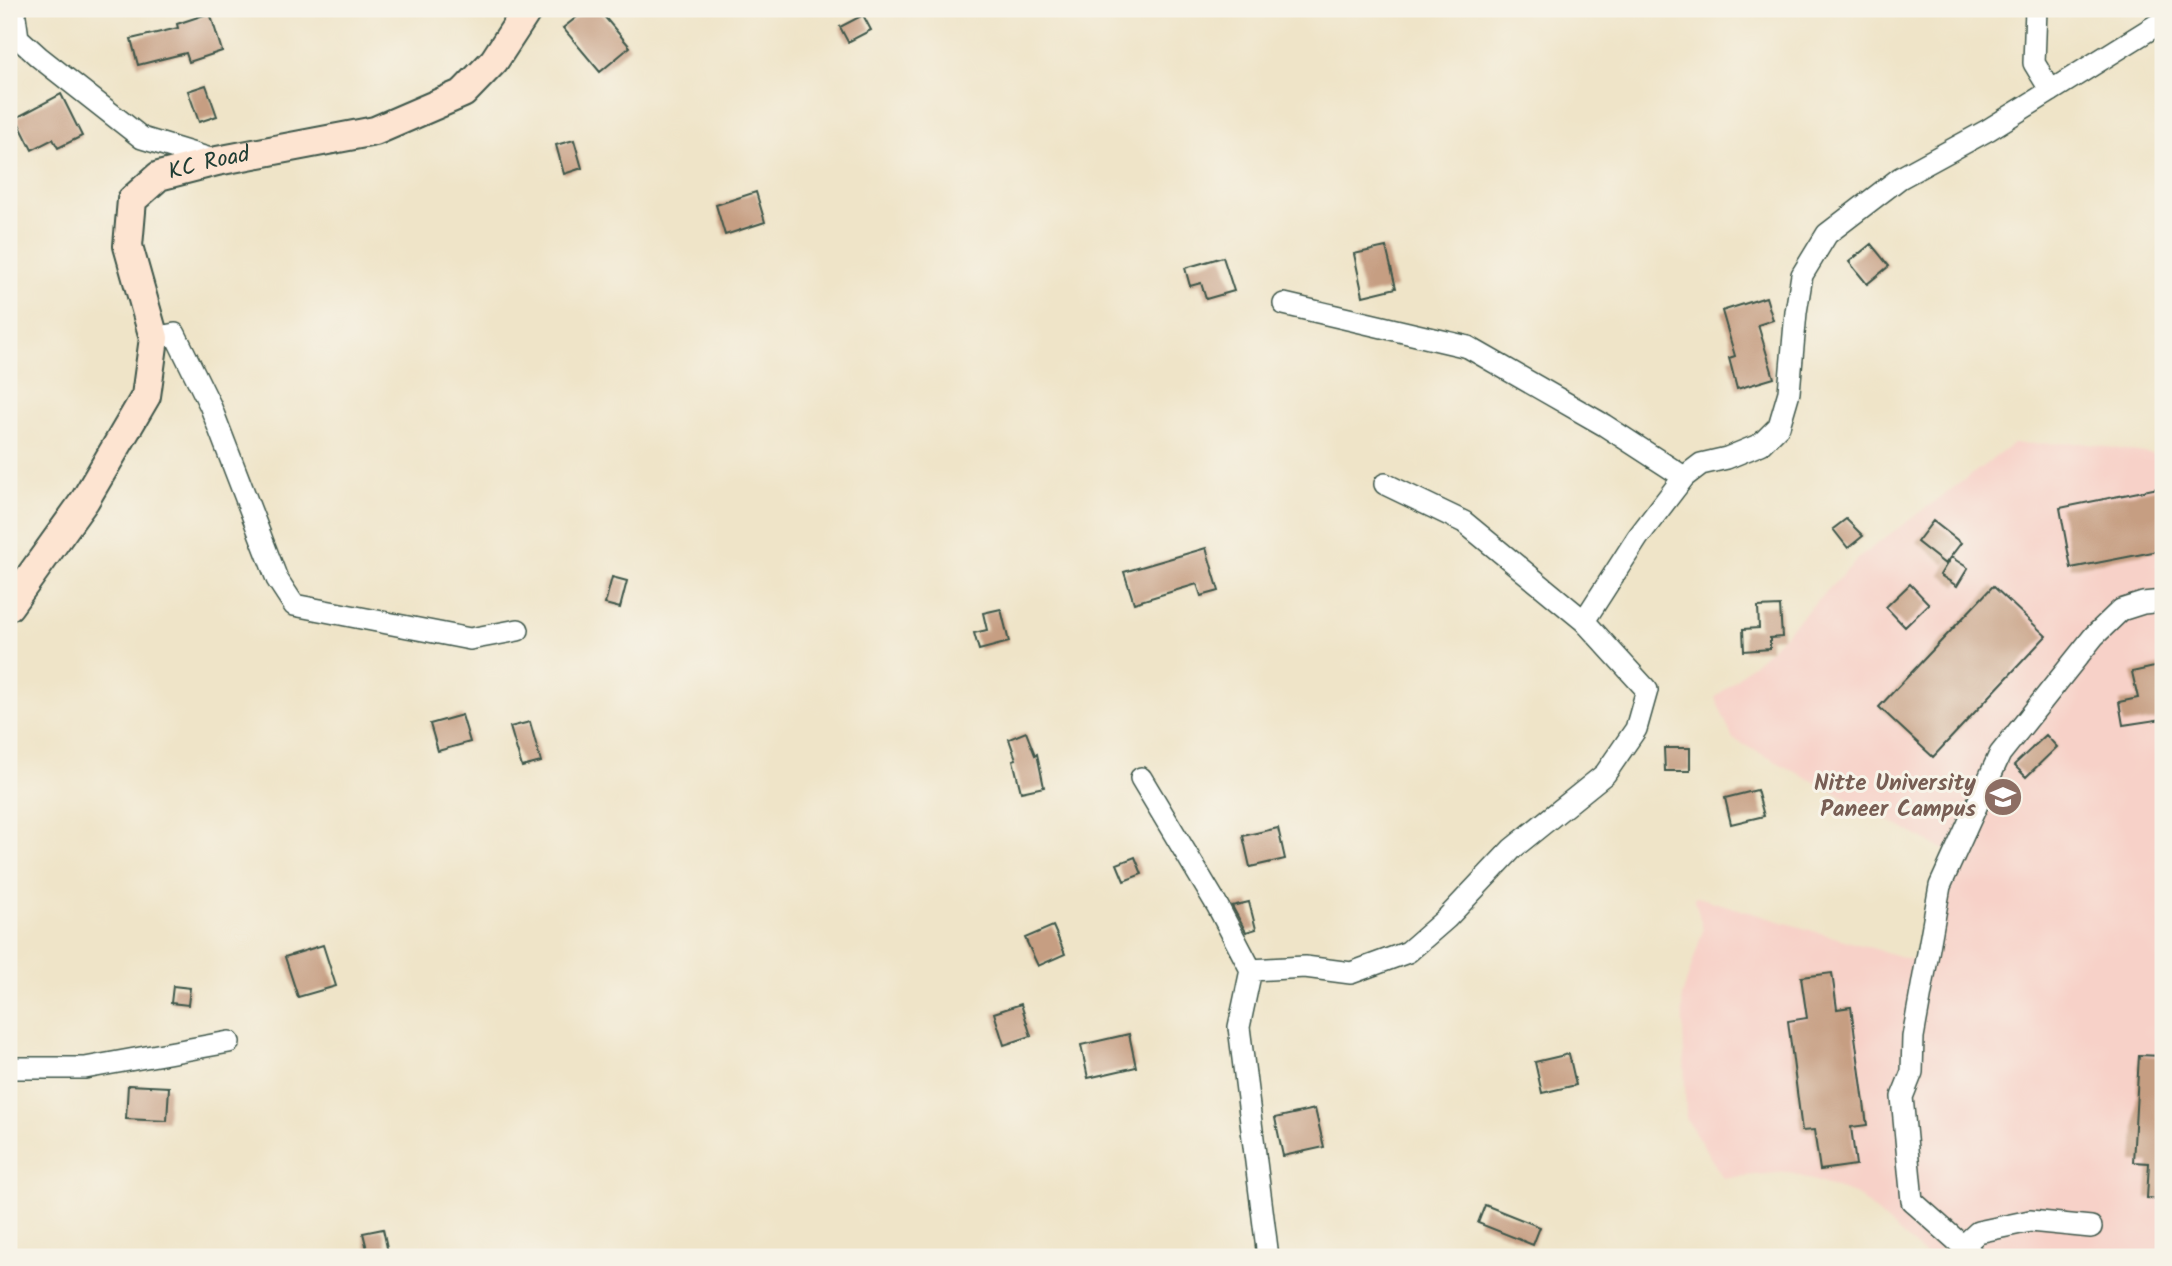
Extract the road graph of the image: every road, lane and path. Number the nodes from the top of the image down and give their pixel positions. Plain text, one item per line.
1 (14, 9) edge
2 (528, 9) edge
3 (2036, 9) edge
4 (2163, 21) edge
5 (2051, 91) junction
6 (217, 161) junction
7 (1284, 304) dead end
8 (153, 338) junction
9 (1684, 477) junction
10 (1385, 484) dead end
11 (2163, 601) edge
12 (9, 606) edge
13 (1584, 621) junction
14 (518, 630) dead end
15 (1141, 778) dead end
16 (1251, 970) junction
17 (229, 1042) dead end
18 (9, 1068) edge
19 (2091, 1227) dead end
20 (1969, 1252) edge
21 (1268, 1257) edge

1 - 6 street
2 - 6 main road, KC Road
3 - 5 street
4 - 5 street
5 - 9 street
6 - 8 main road, KC Road
7 - 9 street
8 - 12 main road, KC Road
8 - 14 street
9 - 13 street
10 - 13 street
11 - 20 street
13 - 16 street
15 - 16 street
16 - 21 street
17 - 18 street
19 - 20 street

